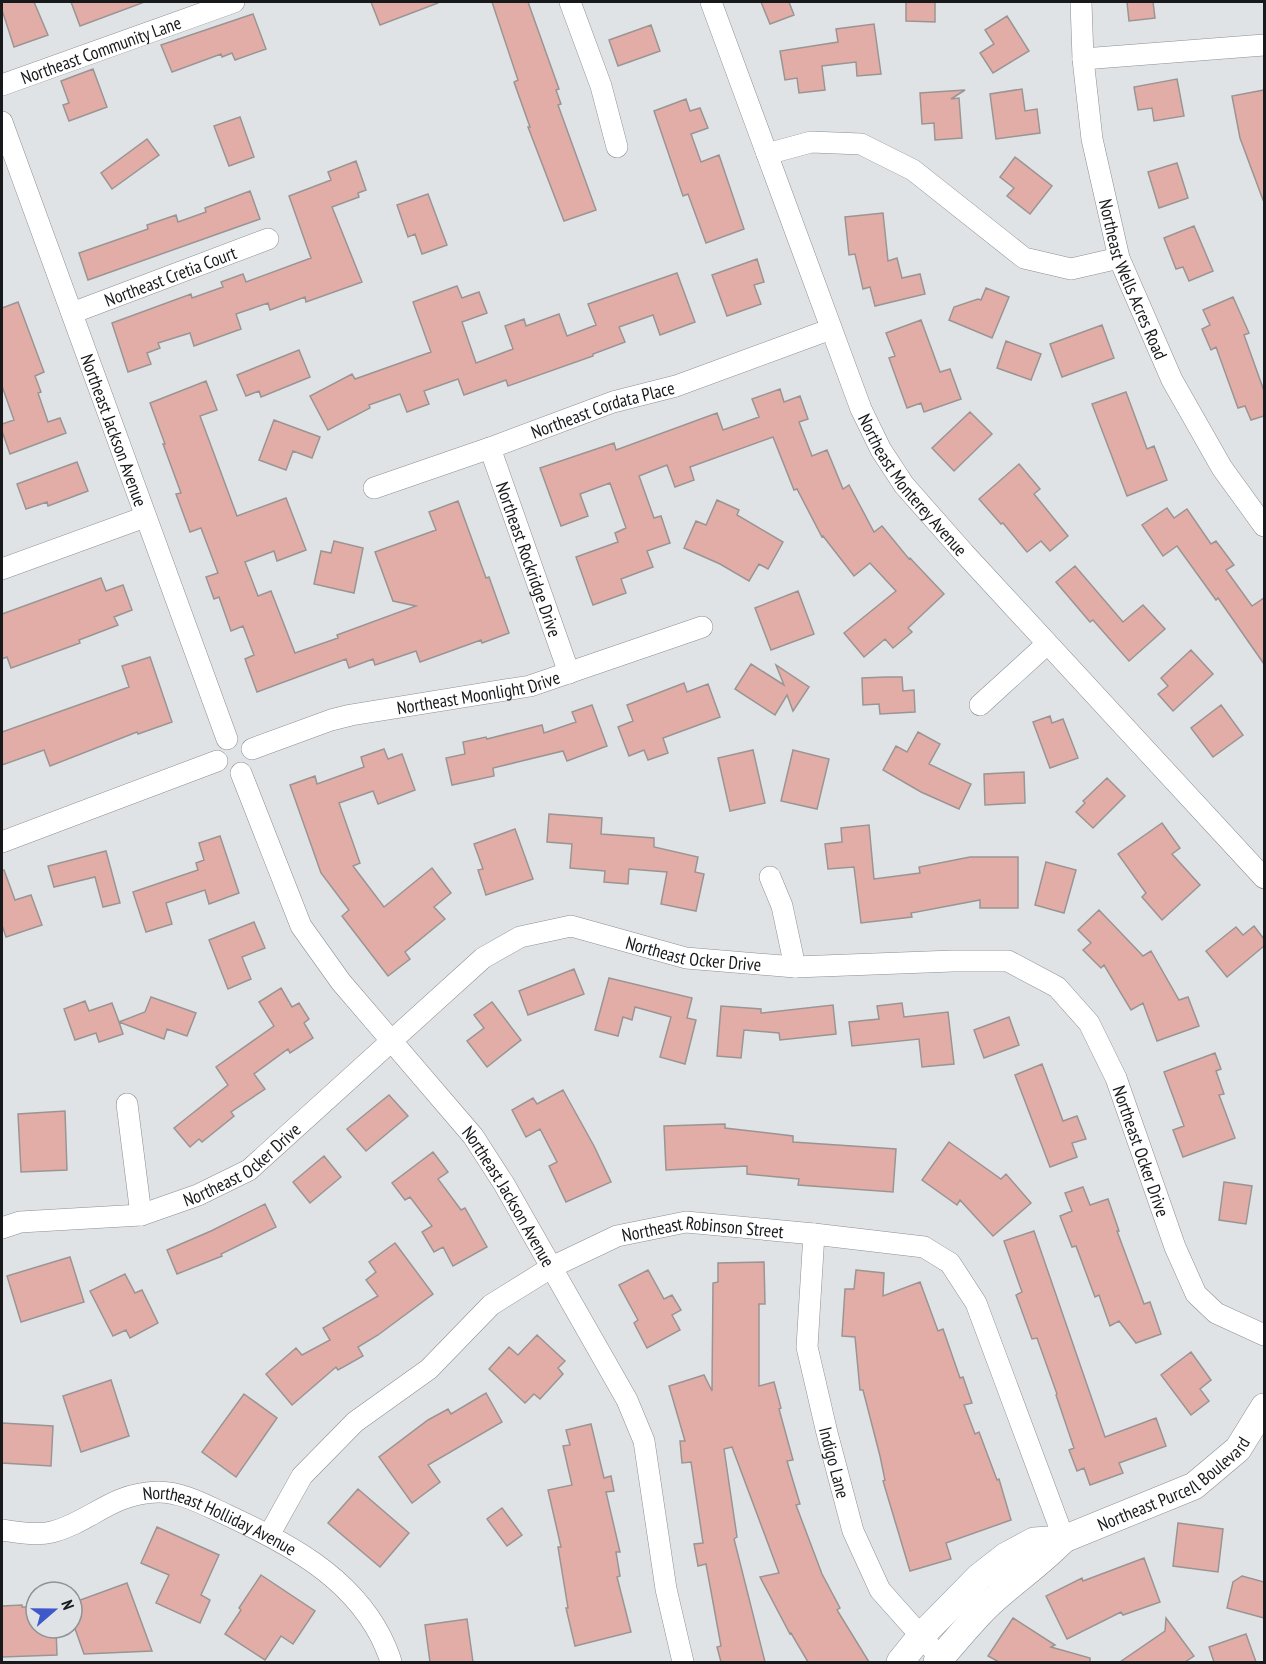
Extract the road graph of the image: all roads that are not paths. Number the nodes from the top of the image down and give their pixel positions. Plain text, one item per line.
1 (234, 2) edge
2 (570, 2) edge
3 (711, 2) edge
4 (1081, 2) edge
5 (1264, 45) edge
6 (1083, 59) junction
7 (2, 85) edge
8 (2, 123) edge
9 (617, 147) dead end
10 (767, 154) junction
11 (268, 239) dead end
12 (1119, 258) junction
13 (72, 313) junction
14 (831, 329) junction
15 (490, 448) junction
16 (374, 488) dead end
17 (145, 517) junction
18 (1264, 526) edge
19 (2, 569) edge
20 (702, 627) dead end
21 (1047, 644) junction
22 (569, 673) junction
23 (980, 705) dead end
24 (227, 738) junction
25 (252, 749) junction
26 (217, 761) junction
27 (241, 773) junction
28 (2, 842) edge
29 (770, 877) dead end
30 (1264, 878) edge
31 (795, 967) junction
32 (393, 1040) junction
33 (127, 1104) dead end
34 (141, 1215) junction
35 (2, 1228) edge
36 (814, 1234) junction
37 (552, 1267) junction
38 (1264, 1335) edge
39 (1264, 1407) edge
40 (2, 1530) edge
41 (269, 1535) junction
42 (1064, 1539) junction
43 (921, 1636) junction
44 (940, 1661) edge
45 (392, 1662) edge
46 (683, 1662) edge
47 (900, 1662) edge

1 - 7 street, Northeast Community Lane
2 - 9 street
3 - 10 street, Northeast Monterey Avenue
4 - 6 street, Northeast Wells Acres Road
5 - 6 street
6 - 12 street, Northeast Wells Acres Road
8 - 13 street, Northeast Jackson Avenue
10 - 12 street
10 - 14 street, Northeast Monterey Avenue
11 - 13 street, Northeast Cretia Court
12 - 18 street, Northeast Wells Acres Road
13 - 17 street, Northeast Jackson Avenue
14 - 15 street, Northeast Cordata Place
14 - 21 street, Northeast Monterey Avenue
15 - 16 street, Northeast Cordata Place
15 - 22 street, Northeast Rockridge Drive
17 - 19 street
17 - 24 street, Northeast Jackson Avenue
20 - 22 street, Northeast Moonlight Drive
21 - 23 street
21 - 30 street, Northeast Monterey Avenue
22 - 25 street, Northeast Moonlight Drive
24 - 25 street
24 - 26 street
25 - 27 street
26 - 27 street
26 - 28 street
27 - 32 street, Northeast Jackson Avenue
29 - 31 street
31 - 32 street, Northeast Ocker Drive
31 - 38 street, Northeast Ocker Drive
32 - 34 street, Northeast Ocker Drive
32 - 37 street, Northeast Jackson Avenue
33 - 34 street
34 - 35 street, Northeast Ocker Drive
36 - 37 street, Northeast Robinson Street
36 - 42 street, Northeast Robinson Street
36 - 43 street, Indigo Lane
37 - 41 street, Northeast Robinson Street
37 - 46 street, Northeast Jackson Avenue
39 - 42 street, Northeast Purcell Boulevard
40 - 41 street, Northeast Holliday Avenue
41 - 45 street, Northeast Holliday Avenue
42 - 43 street, Northeast Purcell Boulevard
42 - 44 street, Northeast Purcell Boulevard
43 - 44 street, Indigo Lane
43 - 47 street, Northeast Purcell Boulevard

